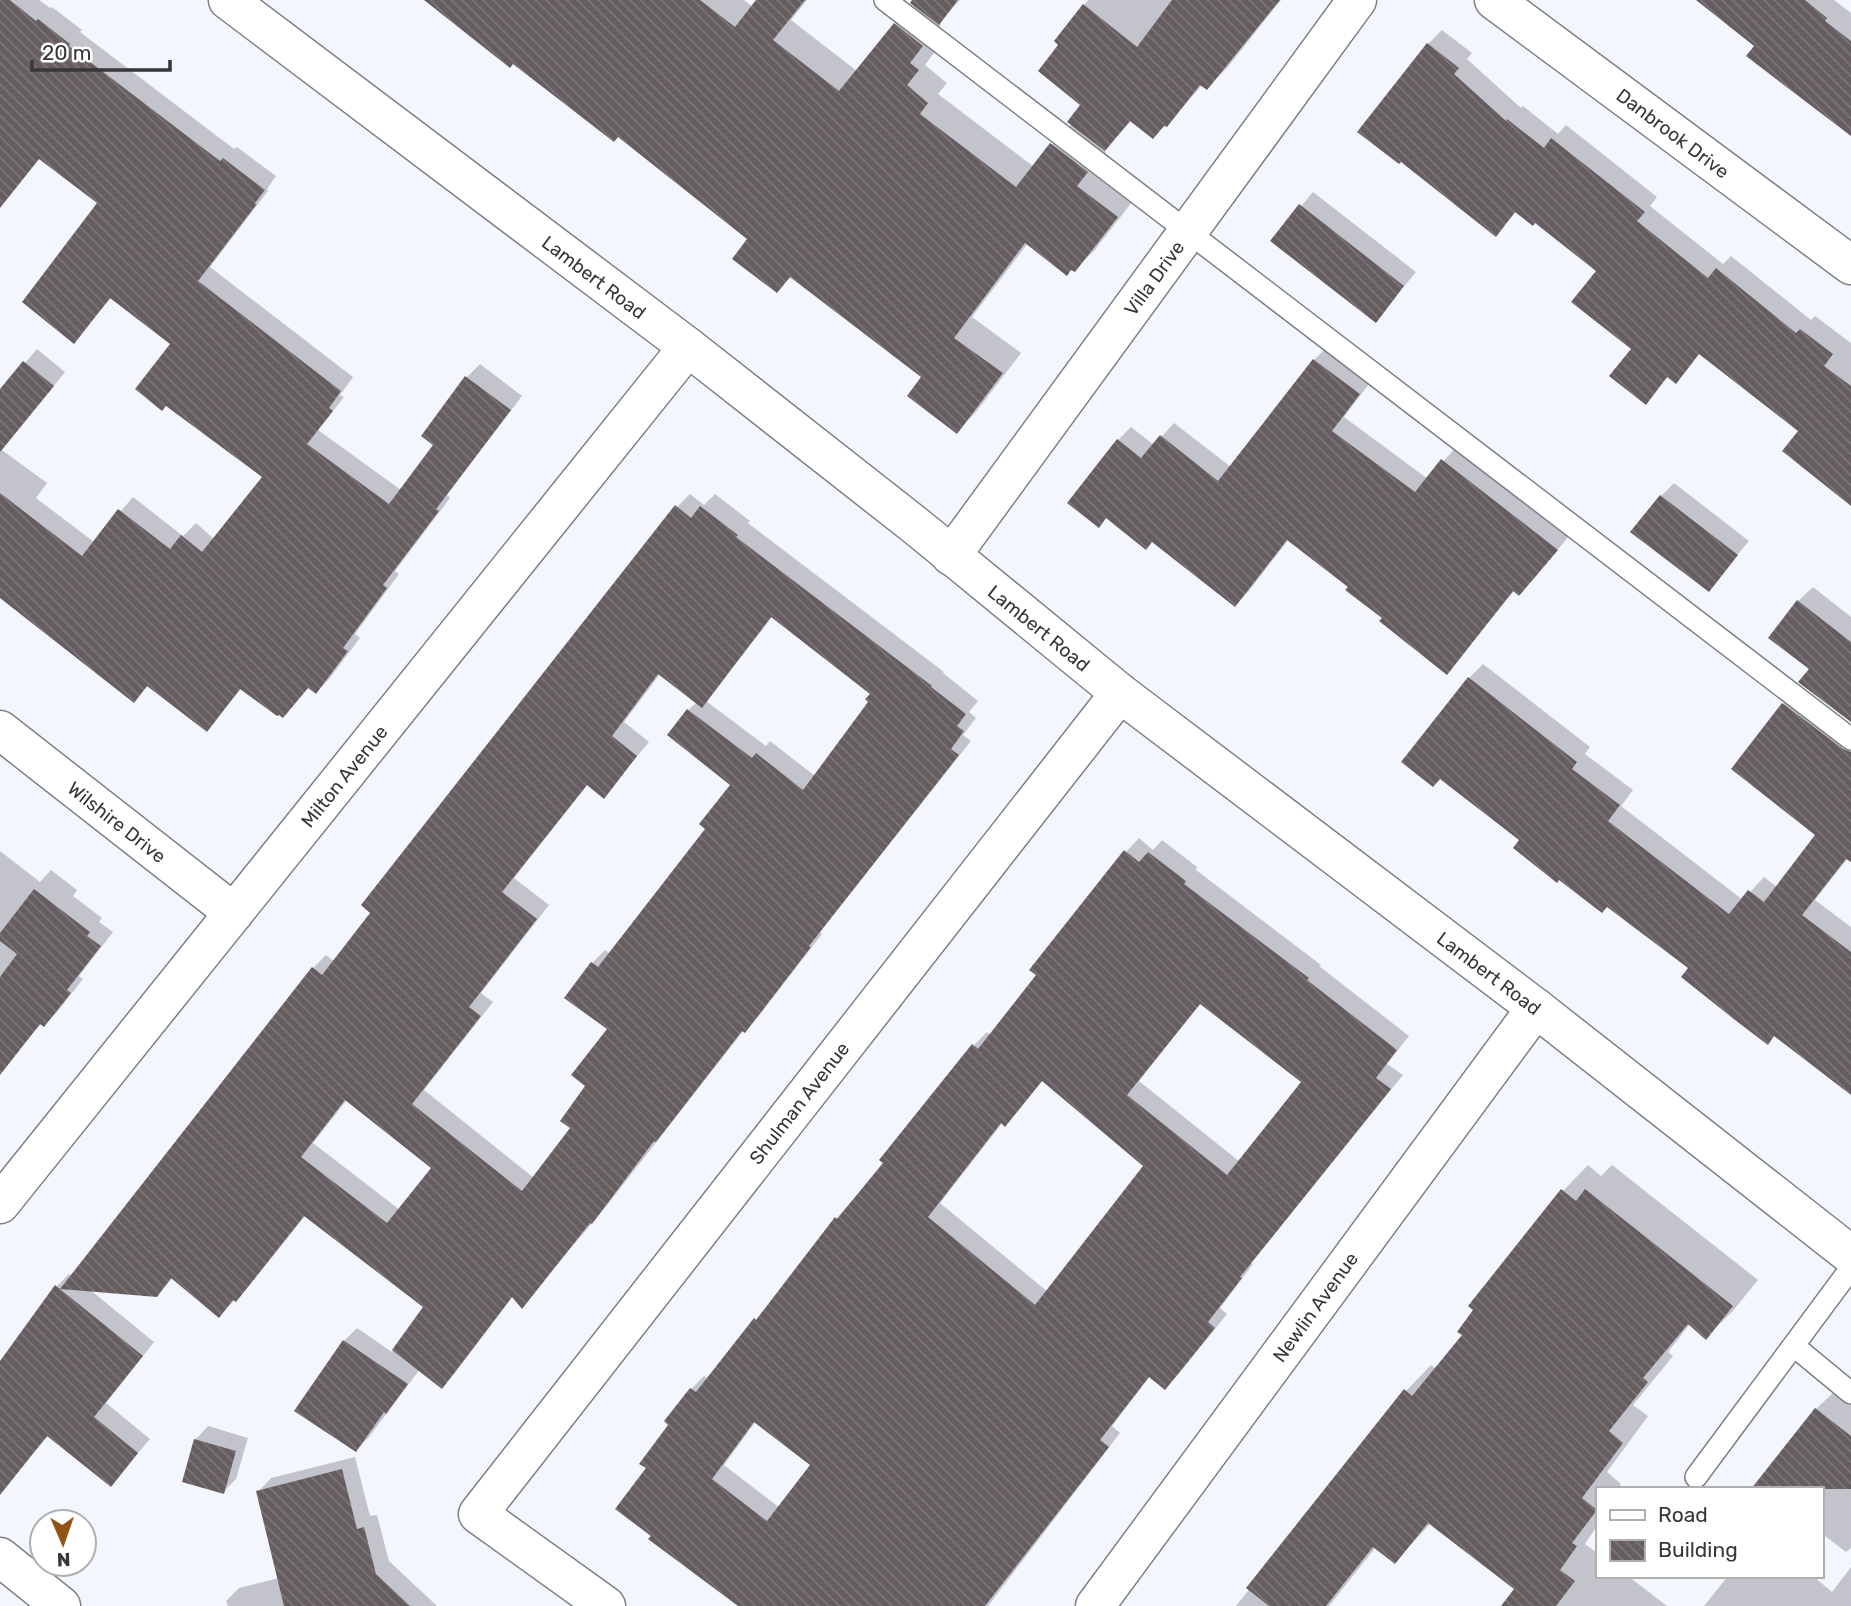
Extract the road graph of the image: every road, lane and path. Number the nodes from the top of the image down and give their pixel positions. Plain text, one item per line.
1 (228, 0) edge
2 (885, 0) edge
3 (1357, 0) edge
4 (1494, 0) edge
5 (1188, 231) junction
6 (1851, 265) edge
7 (688, 347) junction
8 (951, 556) junction
9 (1120, 693) junction
10 (0, 730) edge
11 (1851, 739) edge
12 (233, 913) junction
13 (1536, 1008) junction
14 (0, 1204) edge
15 (1851, 1255) edge
16 (1851, 1268) edge
17 (1794, 1346) junction
18 (1851, 1393) edge
19 (1696, 1477) dead end
20 (0, 1557) edge
21 (61, 1606) edge
22 (606, 1606) edge
23 (1095, 1606) edge

1 - 7 street, Lambert Road
2 - 5 lane
3 - 5 street, Villa Drive
4 - 6 street, Danbrook Drive
5 - 8 street, Villa Drive
5 - 11 lane
7 - 8 street, Lambert Road
7 - 12 street, Milton Avenue
8 - 9 street, Lambert Road
9 - 13 street, Lambert Road
9 - 22 street, Shulman Avenue
10 - 12 street, Wilshire Drive
12 - 14 street, Milton Avenue
13 - 15 street, Lambert Road
13 - 23 street, Newlin Avenue
16 - 17 lane
17 - 18 lane
17 - 19 lane
20 - 21 street

